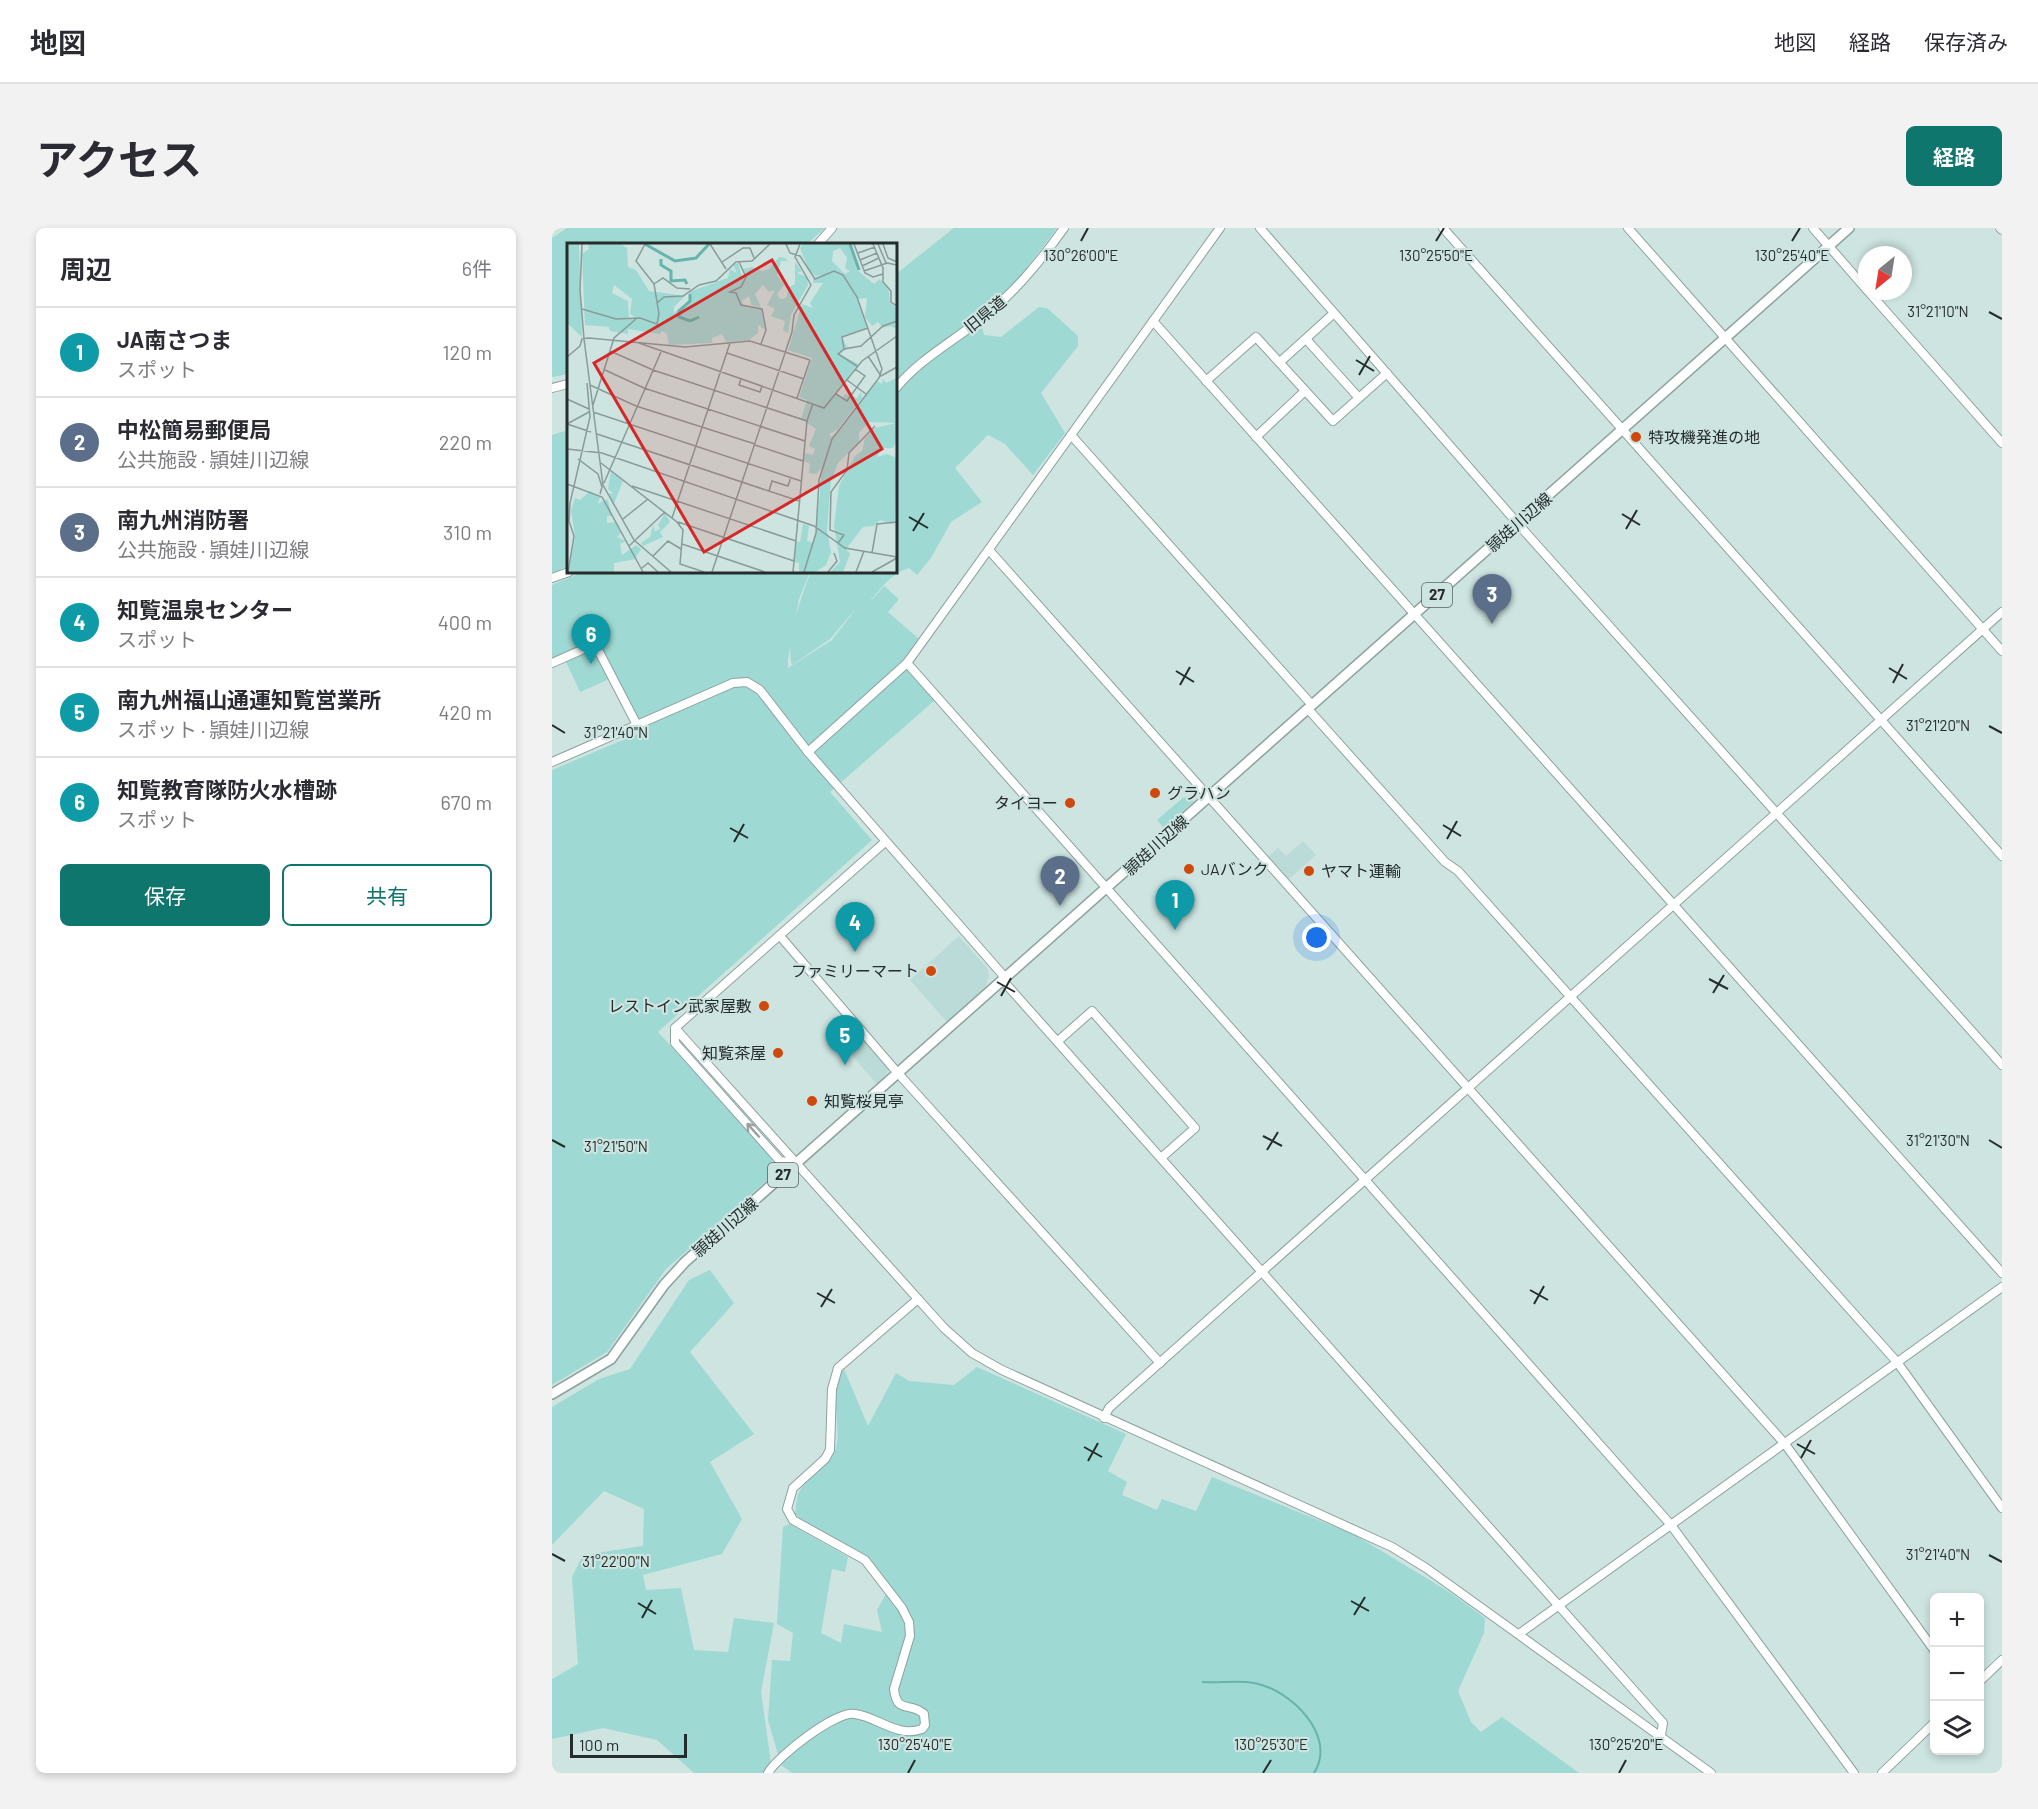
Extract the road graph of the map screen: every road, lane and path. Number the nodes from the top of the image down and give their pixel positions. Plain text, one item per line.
1 (832, 228) edge
2 (1064, 228) edge
3 (1220, 228) edge
4 (1260, 228) edge
5 (1443, 228) edge
6 (1628, 228) edge
7 (1813, 228) edge
8 (1850, 228) edge
9 (819, 243) edge
10 (1829, 246) junction
11 (1858, 279) edge
12 (1877, 300) edge
13 (1333, 314) junction
14 (1153, 321) junction
15 (1306, 339) junction
16 (1725, 339) junction
17 (1280, 362) junction
18 (1387, 373) junction
19 (1206, 381) junction
20 (567, 384) edge
21 (897, 387) edge
22 (552, 388) edge
23 (1305, 391) junction
24 (1359, 398) junction
25 (1623, 431) junction
26 (1071, 435) junction
27 (1256, 437) junction
28 (2002, 443) edge
29 (1517, 522) junction
30 (989, 550) junction
31 (567, 573) edge
32 (552, 578) edge
33 (2002, 612) edge
34 (1415, 615) junction
35 (1982, 629) junction
36 (2002, 651) edge
37 (552, 663) edge
38 (907, 663) junction
39 (1310, 707) junction
40 (1881, 720) junction
41 (637, 725) junction
42 (807, 752) junction
43 (552, 762) edge
44 (1210, 797) junction
45 (1777, 811) junction
46 (885, 842) junction
47 (2002, 856) edge
48 (1107, 889) junction
49 (1673, 905) junction
50 (780, 936) junction
51 (1005, 980) junction
52 (1570, 996) junction
53 (1058, 1041) junction
54 (2002, 1065) edge
55 (899, 1074) junction
56 (1468, 1087) junction
57 (1161, 1158) junction
58 (797, 1163) junction
59 (1364, 1179) junction
60 (1262, 1271) junction
61 (2002, 1273) edge
62 (2002, 1287) edge
63 (918, 1299) junction
64 (1897, 1362) junction
65 (1160, 1363) junction
66 (552, 1394) edge
67 (1104, 1418) junction
68 (1785, 1444) junction
69 (2002, 1508) edge
70 (1671, 1525) junction
71 (1558, 1605) junction
72 (1519, 1634) junction
73 (1933, 1647) edge
74 (2002, 1660) edge
75 (1984, 1677) edge
76 (1930, 1728) edge
77 (1661, 1735) junction
78 (768, 1773) edge
79 (1711, 1773) edge
80 (1854, 1773) edge
81 (1882, 1773) edge

1 - 9 street
2 - 21 street, 旧県道
3 - 14 street
4 - 13 street
5 - 25 street
6 - 16 street
7 - 10 street
8 - 10 main road, 頴娃川辺線 / 27
10 - 11 street
10 - 16 main road, 頴娃川辺線 / 27
12 - 28 street
13 - 15 street
13 - 18 street
14 - 19 street
14 - 26 street
15 - 17 street
15 - 24 street
16 - 25 main road, 頴娃川辺線 / 27
16 - 35 street
17 - 19 street
17 - 23 street
18 - 24 street
18 - 29 street
19 - 27 street
20 - 22 street
23 - 24 street
23 - 27 street
25 - 29 main road, 頴娃川辺線 / 27
25 - 40 street
26 - 30 street
26 - 39 street
27 - 34 street
29 - 34 main road, 頴娃川辺線 / 27
29 - 45 street
30 - 38 street
30 - 44 street
31 - 32 street
33 - 35 street
34 - 39 main road, 頴娃川辺線 / 27
34 - 49 street
35 - 36 street
35 - 40 street
37 - 41 street
38 - 42 street
38 - 48 street
39 - 44 main road, 頴娃川辺線 / 27
39 - 52 street
40 - 45 street
40 - 47 street
41 - 42 street
41 - 43 street
42 - 46 street
44 - 48 main road, 頴娃川辺線 / 27
44 - 56 street
45 - 49 street
45 - 54 street
46 - 50 street
46 - 51 street
48 - 51 main road, 頴娃川辺線 / 27
48 - 59 street
49 - 52 street
49 - 61 street
50 - 55 street
50 - 58 street
51 - 53 street
51 - 55 main road, 頴娃川辺線 / 27
52 - 56 street
52 - 64 street
53 - 57 street
53 - 57 street
55 - 58 main road, 頴娃川辺線 / 27
55 - 65 street
56 - 59 street
56 - 68 street
57 - 60 street
58 - 63 street
58 - 66 main road, 頴娃川辺線 / 27
59 - 60 street
59 - 70 street
60 - 65 street
60 - 71 street
62 - 64 street
63 - 67 street
63 - 78 street
64 - 68 street
64 - 69 street
65 - 67 street
67 - 72 street
68 - 70 street
68 - 73 street
70 - 71 street
70 - 80 street
71 - 72 street
71 - 77 street
72 - 77 street
74 - 75 street
76 - 81 street
77 - 79 street

